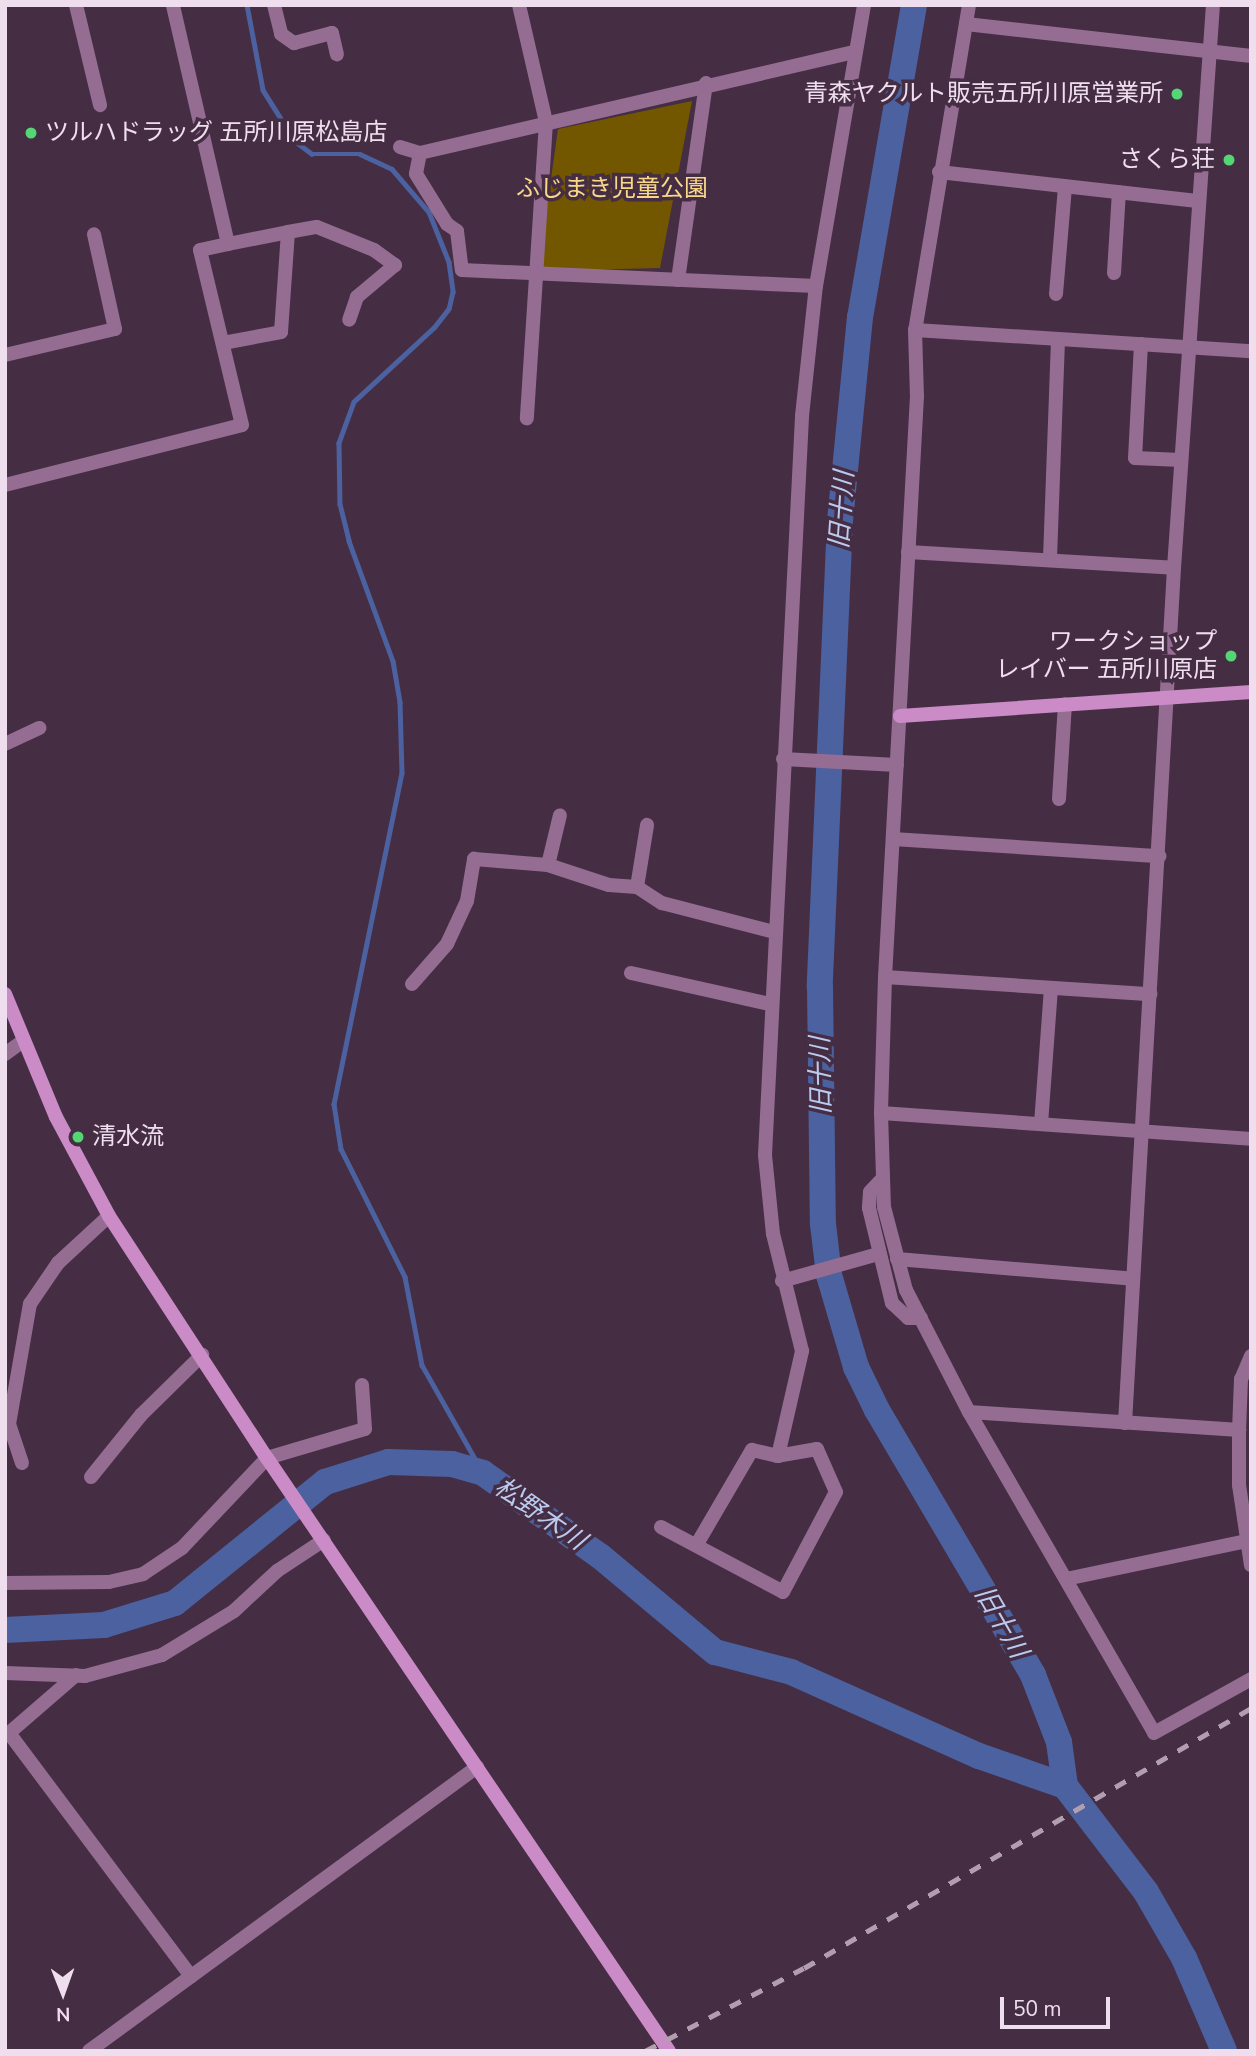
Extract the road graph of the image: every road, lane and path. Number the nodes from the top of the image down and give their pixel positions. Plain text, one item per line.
1 (76, 5) edge
2 (173, 5) edge
3 (274, 5) edge
4 (520, 5) edge
5 (864, 5) edge
6 (969, 5) edge
7 (1213, 5) edge
8 (965, 24) junction
9 (1208, 51) junction
10 (854, 52) junction
11 (337, 54) dead end
12 (1251, 56) edge
13 (706, 83) junction
14 (100, 105) dead end
15 (546, 122) junction
16 (400, 146) dead end
17 (420, 153) junction
18 (939, 172) junction
19 (1065, 186) junction
20 (1119, 192) junction
21 (1198, 201) junction
22 (288, 232) junction
23 (94, 234) dead end
24 (228, 244) junction
25 (538, 271) junction
26 (1114, 273) dead end
27 (678, 279) junction
28 (816, 286) junction
29 (1056, 294) dead end
30 (349, 320) dead end
31 (915, 330) junction
32 (1058, 339) junction
33 (223, 343) junction
34 (1141, 344) junction
35 (1188, 348) junction
36 (1251, 351) edge
37 (5, 355) edge
38 (527, 418) dead end
39 (1181, 460) junction
40 (5, 485) edge
41 (908, 552) junction
42 (1050, 558) junction
43 (1174, 568) junction
44 (1251, 692) edge
45 (1167, 699) junction
46 (1065, 704) junction
47 (900, 716) junction
48 (40, 728) dead end
49 (5, 744) edge
50 (787, 759) junction
51 (897, 765) junction
52 (1059, 799) dead end
53 (560, 815) dead end
54 (646, 825) dead end
55 (893, 839) junction
56 (1159, 856) junction
57 (548, 865) junction
58 (637, 887) junction
59 (774, 932) junction
60 (631, 973) dead end
61 (885, 977) junction
62 (412, 984) dead end
63 (1051, 988) junction
64 (5, 994) edge
65 (1150, 994) junction
66 (770, 1004) junction
67 (23, 1041) junction
68 (5, 1054) edge
69 (881, 1113) junction
70 (1041, 1124) junction
71 (1141, 1131) junction
72 (1251, 1139) edge
73 (883, 1178) junction
74 (109, 1216) junction
75 (876, 1254) junction
76 (897, 1259) junction
77 (1133, 1279) junction
78 (785, 1280) junction
79 (921, 1318) junction
80 (202, 1355) junction
81 (1251, 1356) edge
82 (362, 1385) dead end
83 (969, 1412) junction
84 (1125, 1423) junction
85 (1239, 1430) junction
86 (778, 1456) junction
87 (270, 1462) junction
88 (22, 1463) dead end
89 (91, 1477) dead end
90 (661, 1527) dead end
91 (321, 1536) junction
92 (1246, 1541) junction
93 (696, 1544) junction
94 (1251, 1565) edge
95 (1066, 1579) junction
96 (5, 1583) edge
97 (5, 1673) edge
98 (76, 1675) junction
99 (1251, 1679) edge
100 (477, 1767) junction
101 (191, 1976) junction
102 (89, 2051) edge
103 (669, 2051) edge

1 - 14 street
2 - 24 street
3 - 11 street
4 - 15 street
5 - 10 street
6 - 8 street
7 - 9 street
8 - 9 street
8 - 18 street
9 - 12 street
9 - 21 street
10 - 13 street
10 - 28 street
13 - 15 street
13 - 27 street
15 - 17 street
15 - 25 street
16 - 17 street
17 - 25 street
18 - 19 street
18 - 31 street
19 - 20 street
19 - 29 street
20 - 21 street
20 - 26 street
21 - 35 street
22 - 24 street
22 - 30 street
22 - 33 street
23 - 37 street
24 - 33 street
25 - 27 street
25 - 38 street
27 - 28 street
28 - 50 street
31 - 32 street
31 - 41 street
32 - 34 street
32 - 42 street
33 - 40 street
34 - 35 street
34 - 39 street
35 - 36 street
35 - 39 street
39 - 43 street
41 - 42 street
41 - 47 street
42 - 43 street
43 - 45 street
44 - 45 street
45 - 46 street
45 - 56 street
46 - 47 street
46 - 52 street
47 - 51 street
48 - 49 street
50 - 51 street
50 - 59 street
51 - 55 street
53 - 57 street
54 - 58 street
55 - 56 street
55 - 61 street
56 - 65 street
57 - 58 street
57 - 62 street
58 - 59 street
59 - 66 street
60 - 66 street
61 - 63 street
61 - 69 street
63 - 65 street
63 - 70 street
64 - 67 street
65 - 71 street
66 - 78 street
67 - 68 street
67 - 74 street
69 - 70 street
69 - 73 street
70 - 71 street
71 - 72 street
71 - 77 street
73 - 75 street
73 - 76 street
74 - 80 street
74 - 88 street
75 - 78 street
75 - 79 street
76 - 77 street
76 - 79 street
77 - 84 street
78 - 86 street
79 - 83 street
80 - 87 street
80 - 89 street
81 - 85 street
82 - 87 street
83 - 84 street
83 - 95 street
84 - 85 street
85 - 92 street
86 - 93 street
86 - 93 street
87 - 91 street
87 - 96 street
90 - 93 street
91 - 98 street
91 - 100 street
92 - 94 street
92 - 95 street
95 - 99 street
97 - 98 street
98 - 101 street
100 - 101 street
100 - 103 street
101 - 102 street

